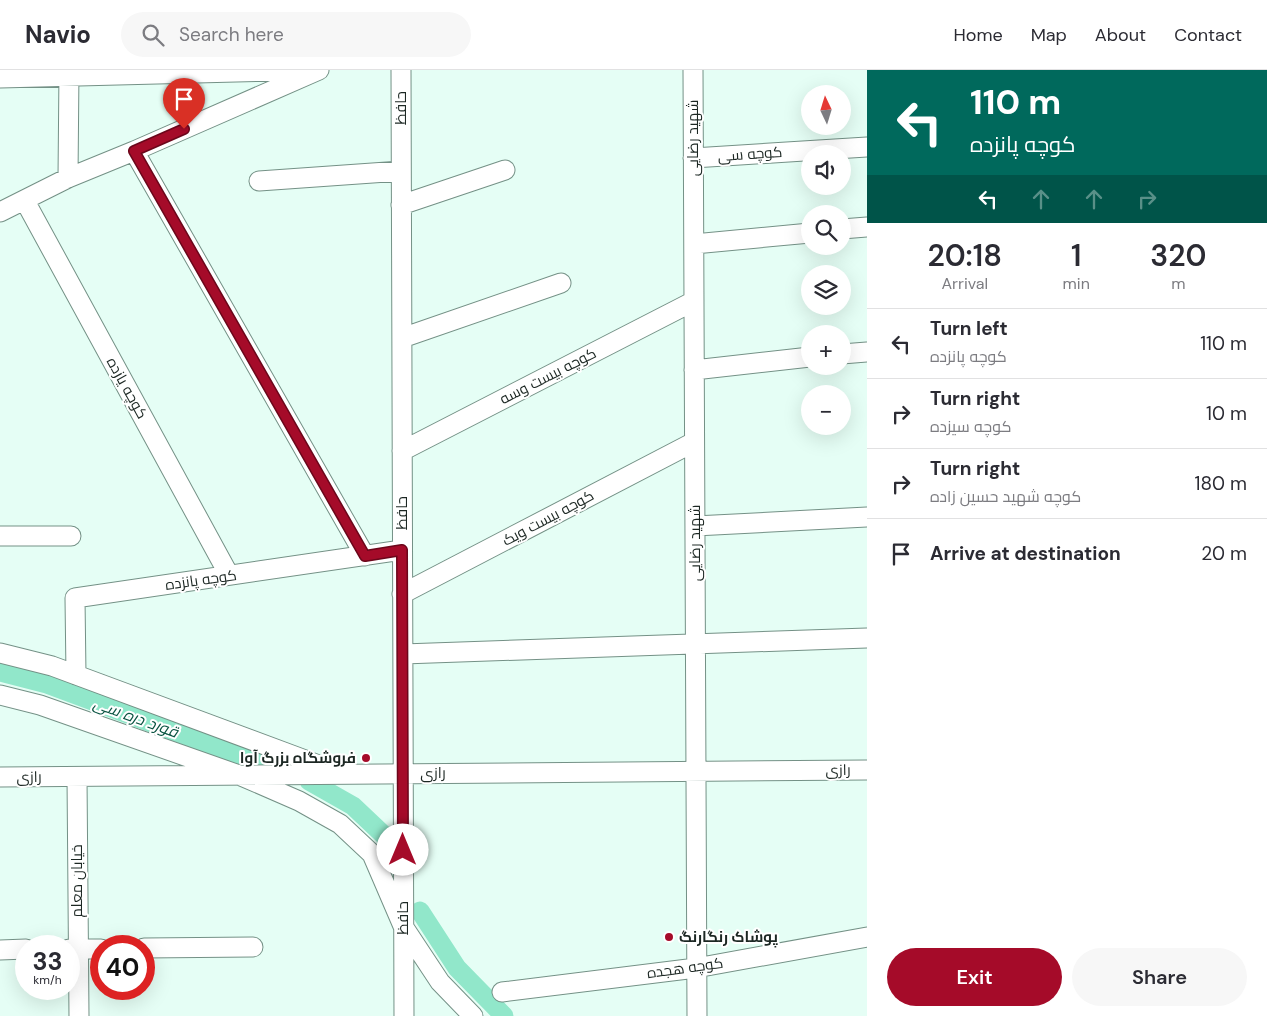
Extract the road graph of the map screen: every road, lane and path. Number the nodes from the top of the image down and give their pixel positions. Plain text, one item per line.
1 (319, 70) edge
2 (401, 70) edge
3 (693, 70) edge
4 (69, 74) edge
5 (0, 78) edge
6 (867, 147) edge
7 (134, 151) junction
8 (693, 158) junction
9 (505, 170) dead end
10 (401, 171) junction
11 (68, 178) junction
12 (259, 181) dead end
13 (24, 201) junction
14 (401, 205) junction
15 (0, 212) edge
16 (867, 227) edge
17 (851, 228) edge
18 (801, 234) edge
19 (694, 244) junction
20 (561, 283) dead end
21 (694, 301) junction
22 (402, 338) junction
23 (867, 352) edge
24 (851, 353) edge
25 (801, 359) edge
26 (694, 370) junction
27 (694, 442) junction
28 (402, 451) junction
29 (867, 517) edge
30 (695, 526) junction
31 (0, 536) edge
32 (71, 536) dead end
33 (402, 550) junction
34 (365, 556) junction
35 (229, 576) junction
36 (402, 594) junction
37 (867, 638) edge
38 (695, 644) junction
39 (0, 653) edge
40 (403, 654) junction
41 (76, 675) junction
42 (0, 695) edge
43 (316, 764) dead end
44 (867, 770) edge
45 (696, 771) junction
46 (403, 774) junction
47 (239, 775) junction
48 (77, 777) junction
49 (0, 778) edge
50 (403, 926) junction
51 (73, 935) edge
52 (867, 937) edge
53 (253, 947) dead end
54 (155, 948) edge
55 (15, 949) edge
56 (0, 950) edge
57 (696, 968) junction
58 (502, 992) dead end
59 (77, 1000) edge
60 (78, 1016) edge
61 (404, 1016) edge
62 (473, 1016) edge
63 (696, 1016) edge

1 - 4 street
1 - 7 street
2 - 10 street, حافظ
3 - 8 street, شهید رضایی
4 - 5 street
4 - 11 street
6 - 8 street, کوچه سی
7 - 11 street
7 - 34 street
8 - 19 street, شهید رضایی
9 - 14 street
10 - 12 street
10 - 14 street, حافظ
11 - 13 street
13 - 15 street
13 - 35 street, کوچه یازده
14 - 22 street, حافظ
16 - 17 street
18 - 19 street
19 - 21 street, شهید رضایی
20 - 22 street
21 - 26 street, شهید رضایی
21 - 28 street, کوچه بیست وسه
22 - 28 street, حافظ
23 - 24 street
25 - 26 street
26 - 27 street, شهید رضایی
27 - 30 street, شهید رضایی
27 - 36 street, کوچه بیست ویک
28 - 33 street, حافظ
29 - 30 street
30 - 38 street, شهید رضایی
31 - 32 street
33 - 34 street, کوچه پانزده
33 - 36 street, حافظ
34 - 35 street, کوچه پانزده
35 - 41 street, کوچه پانزده
36 - 40 street, حافظ
37 - 38 street
38 - 40 street
38 - 45 street, شهید رضایی
39 - 41 street
40 - 46 street, حافظ
41 - 43 street
42 - 47 street
44 - 45 street, رازی
45 - 46 street, رازی
45 - 57 street, شهید رضایی
46 - 47 street, رازی
46 - 50 street, حافظ
47 - 48 street, رازی
47 - 50 street
48 - 49 street, رازی
48 - 51 street, خیابان معلم
50 - 61 street, حافظ
50 - 62 street
52 - 57 street, کوچه هجده
53 - 54 street
55 - 56 street
57 - 58 street, کوچه هجده
57 - 63 street, شهید رضایی
59 - 60 street, خیابان معلم

